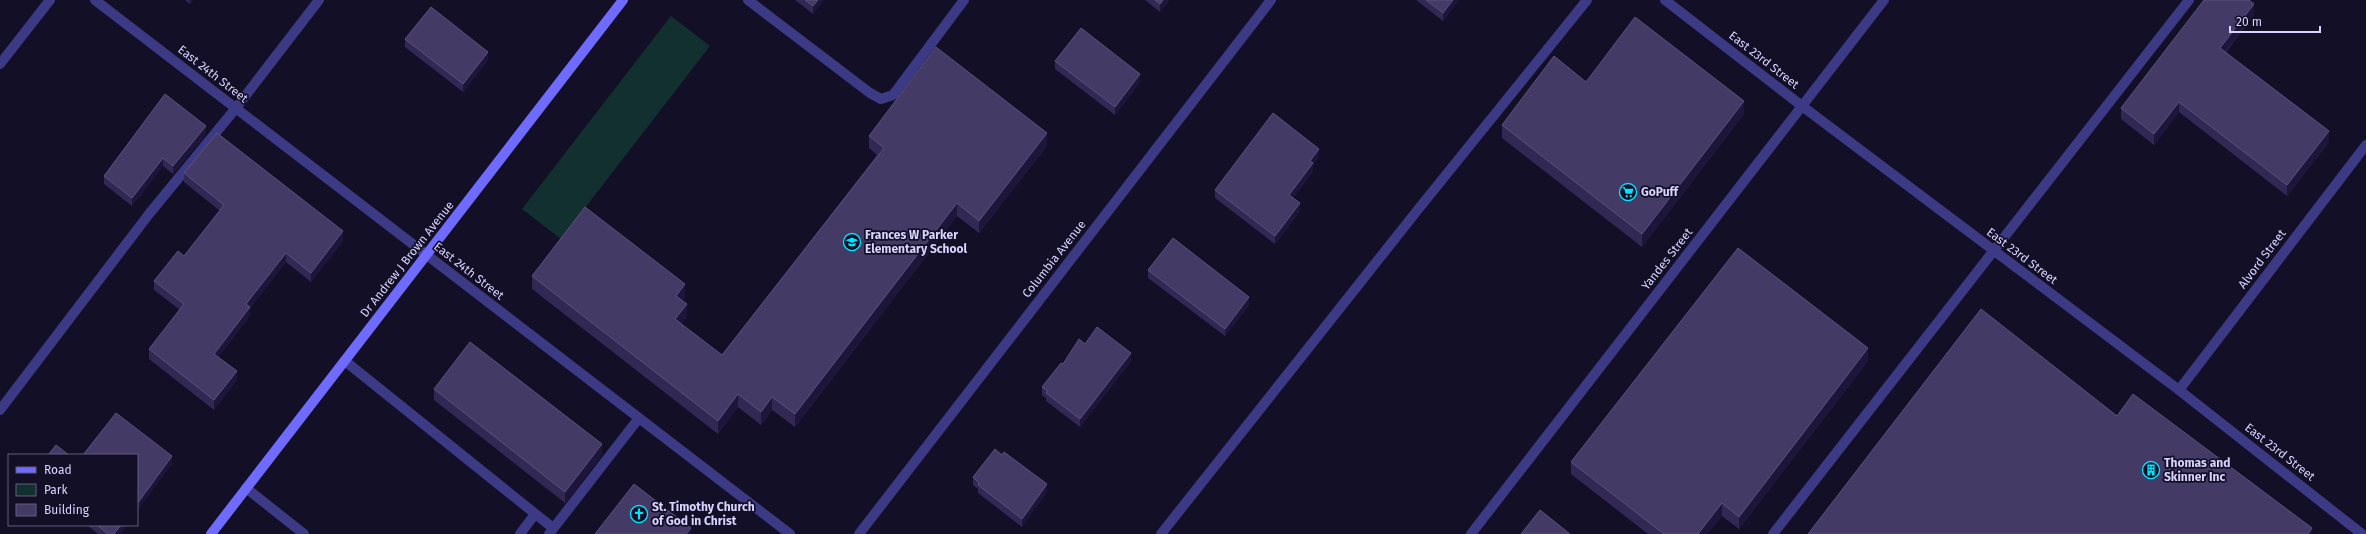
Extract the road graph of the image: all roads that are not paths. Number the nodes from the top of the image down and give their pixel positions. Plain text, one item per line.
1 (50, 0) edge
2 (95, 0) edge
3 (319, 0) edge
4 (623, 0) edge
5 (748, 0) edge
6 (964, 0) edge
7 (1271, 0) edge
8 (1587, 0) edge
9 (1665, 0) edge
10 (1884, 0) edge
11 (2189, 0) edge
12 (0, 64) edge
13 (1802, 106) junction
14 (236, 108) junction
15 (2366, 144) edge
16 (1994, 251) junction
17 (427, 255) junction
18 (345, 361) junction
19 (2179, 390) junction
20 (0, 410) edge
21 (640, 418) junction
22 (246, 488) junction
23 (535, 514) junction
24 (551, 531) edge
25 (211, 534) edge
26 (304, 534) edge
27 (520, 534) edge
28 (790, 534) edge
29 (859, 534) edge
30 (1161, 534) edge
31 (1471, 534) edge
32 (1773, 534) edge
33 (2362, 534) edge

1 - 12 street
2 - 14 street, East 24th Street
3 - 14 street
4 - 17 main road, Dr Andrew J Brown Avenue
5 - 6 street
7 - 29 street, Columbia Avenue
8 - 30 street
9 - 13 street, East 23rd Street
10 - 13 street, Yandes Street
11 - 16 street
13 - 16 street, East 23rd Street
13 - 31 street, Yandes Street
14 - 17 street, East 24th Street
14 - 20 street
15 - 19 street, Alvord Street
16 - 19 street, East 23rd Street
16 - 32 street
17 - 18 main road, Dr Andrew J Brown Avenue
17 - 21 street, East 24th Street
18 - 22 main road, Dr Andrew J Brown Avenue
18 - 23 street
19 - 33 street, East 23rd Street
21 - 24 street
21 - 28 street, East 24th Street
22 - 25 main road, Dr Andrew J Brown Avenue
22 - 26 street
23 - 24 street
23 - 27 street

